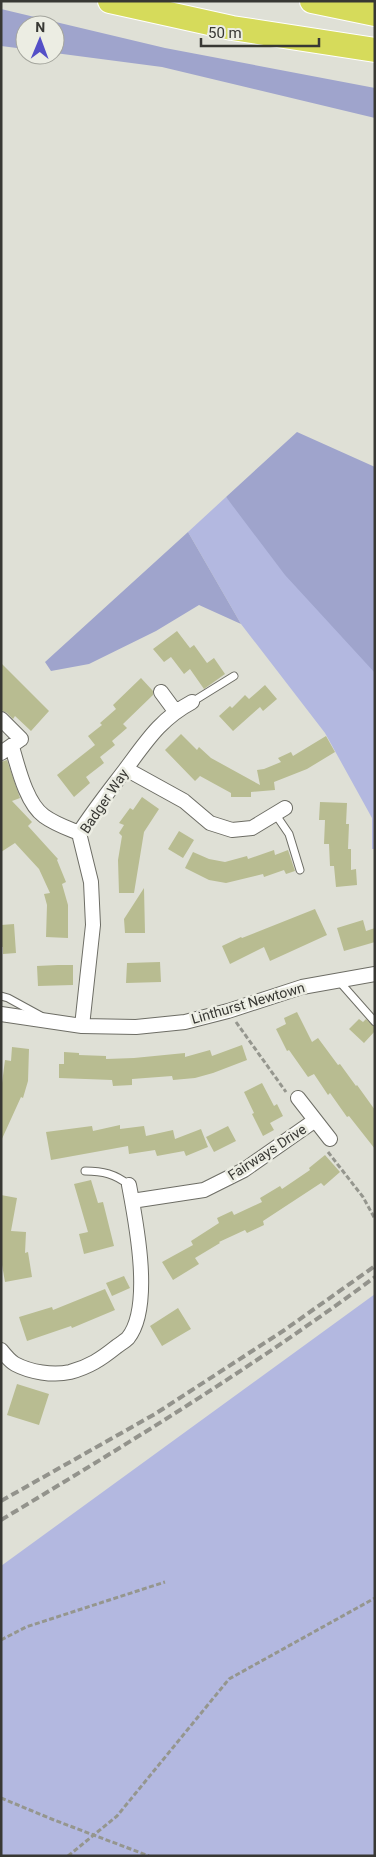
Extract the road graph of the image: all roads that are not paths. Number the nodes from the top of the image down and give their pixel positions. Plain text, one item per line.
1 (110, 1) edge
2 (312, 1) edge
3 (375, 14) edge
4 (375, 50) edge
5 (234, 676) dead end
6 (161, 692) dead end
7 (192, 702) joint
8 (175, 711) junction
9 (1, 719) edge
10 (7, 750) edge
11 (126, 769) junction
12 (280, 811) joint
13 (79, 833) junction
14 (300, 870) dead end
15 (375, 974) edge
16 (338, 980) junction
17 (1, 996) edge
18 (1, 1014) edge
19 (51, 1021) junction
20 (375, 1022) edge
21 (82, 1026) junction
22 (298, 1098) road end
23 (314, 1121) junction
24 (330, 1140) road end
25 (85, 1171) dead end
26 (129, 1185) joint
27 (132, 1201) junction
28 (1, 1350) edge

1 - 4 highway
2 - 3 highway
5 - 7 lane
6 - 8 street
7 - 8 street, Badger Way
8 - 11 street, Badger Way
9 - 10 street
10 - 13 street
11 - 12 street
11 - 13 street, Badger Way
12 - 14 lane
13 - 21 street, Badger Way
15 - 16 street, Linthurst Newtown
16 - 20 lane
16 - 21 street, Linthurst Newtown
17 - 19 lane
18 - 19 street, Linthurst Newtown
19 - 21 street, Linthurst Newtown
22 - 23 street, Fairways Drive
23 - 24 street, Fairways Drive
23 - 27 street, Fairways Drive
25 - 26 lane
26 - 27 street
27 - 28 street

